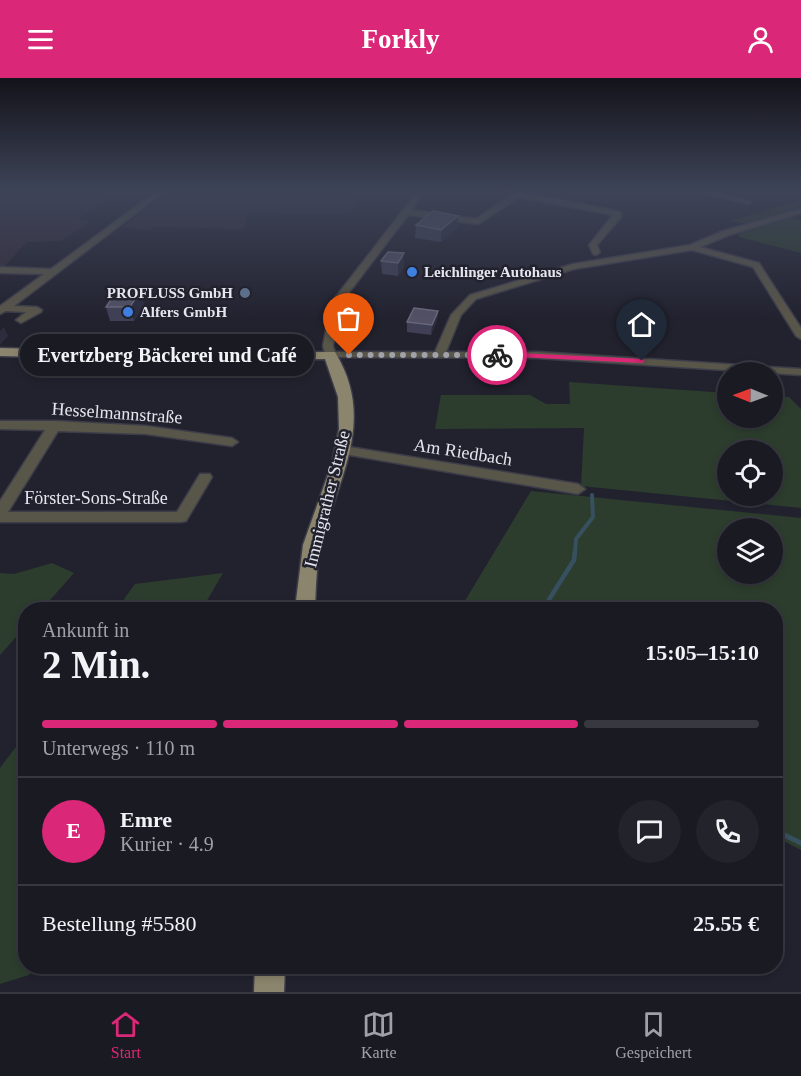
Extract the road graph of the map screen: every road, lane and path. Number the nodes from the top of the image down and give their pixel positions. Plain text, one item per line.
1 (105, 234) edge
2 (389, 234) edge
3 (603, 234) edge
4 (724, 234) edge
5 (692, 247) junction
6 (596, 252) dead end
7 (0, 270) edge
8 (54, 272) junction
9 (2, 310) edge
10 (21, 320) dead end
11 (801, 336) edge
12 (0, 352) edge
13 (330, 355) junction
14 (439, 355) junction
15 (801, 372) edge
16 (0, 425) edge
17 (55, 425) junction
18 (232, 442) dead end
19 (343, 450) junction
20 (206, 477) dead end
21 (578, 489) dead end
22 (0, 513) edge
23 (0, 518) edge
24 (306, 602) edge
25 (269, 974) edge
26 (268, 992) edge

1 - 8 street
2 - 13 street
3 - 6 street
4 - 5 street
5 - 11 street
5 - 14 street
7 - 8 street
8 - 9 street
9 - 10 street
12 - 13 main road
13 - 14 street
13 - 19 main road, Immigrather Straße
14 - 15 street
16 - 17 street, Hesselmannstraße
17 - 18 street, Hesselmannstraße
17 - 22 street
19 - 21 street, Am Riedbach
19 - 24 main road, Immigrather Straße
20 - 23 street, Förster-Sons-Straße
25 - 26 main road

